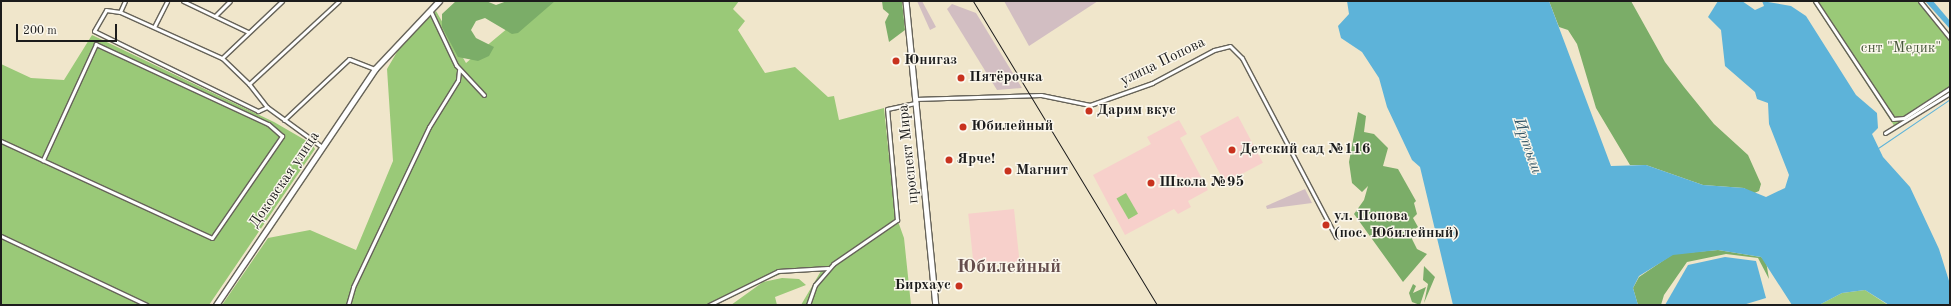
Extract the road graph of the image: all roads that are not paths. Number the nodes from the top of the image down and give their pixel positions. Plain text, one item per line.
1 (125, 1) edge
2 (167, 1) edge
3 (182, 1) edge
4 (230, 1) edge
5 (282, 1) edge
6 (339, 1) edge
7 (439, 1) edge
8 (906, 1) edge
9 (1816, 1) edge
10 (1920, 1) edge
11 (430, 10) junction
12 (120, 12) junction
13 (215, 16) junction
14 (154, 27) junction
15 (248, 32) junction
16 (1950, 38) edge
17 (222, 58) junction
18 (375, 69) junction
19 (458, 70) junction
20 (249, 84) junction
21 (1950, 88) edge
22 (1950, 93) edge
23 (484, 95) dead end
24 (916, 101) junction
25 (266, 107) junction
26 (284, 120) junction
27 (1885, 133) dead end
28 (1, 141) edge
29 (322, 147) junction
30 (43, 160) junction
31 (1, 236) edge
32 (1336, 237) dead end
33 (828, 268) junction
34 (148, 305) edge
35 (216, 305) edge
36 (348, 305) edge
37 (709, 305) edge
38 (808, 305) edge
39 (936, 305) edge

1 - 12 street
2 - 14 street
3 - 13 street
4 - 13 street
5 - 15 street
6 - 20 street
7 - 11 street, Доковская улица
8 - 24 street, проспект Мира
9 - 21 street
10 - 16 street
11 - 18 street, Доковская улица
11 - 19 street
12 - 14 street
12 - 25 street
13 - 15 street
14 - 17 street
15 - 17 street
17 - 20 street
18 - 26 street
18 - 29 street, Доковская улица
19 - 23 street
19 - 36 street
20 - 25 street
22 - 27 street
24 - 32 street, улица Попова
24 - 33 street, улица Попова
24 - 39 street, проспект Мира
25 - 26 street
26 - 29 street
28 - 30 street
29 - 35 street, Доковская улица
30 - 30 street
31 - 34 street
33 - 37 street
33 - 38 street

